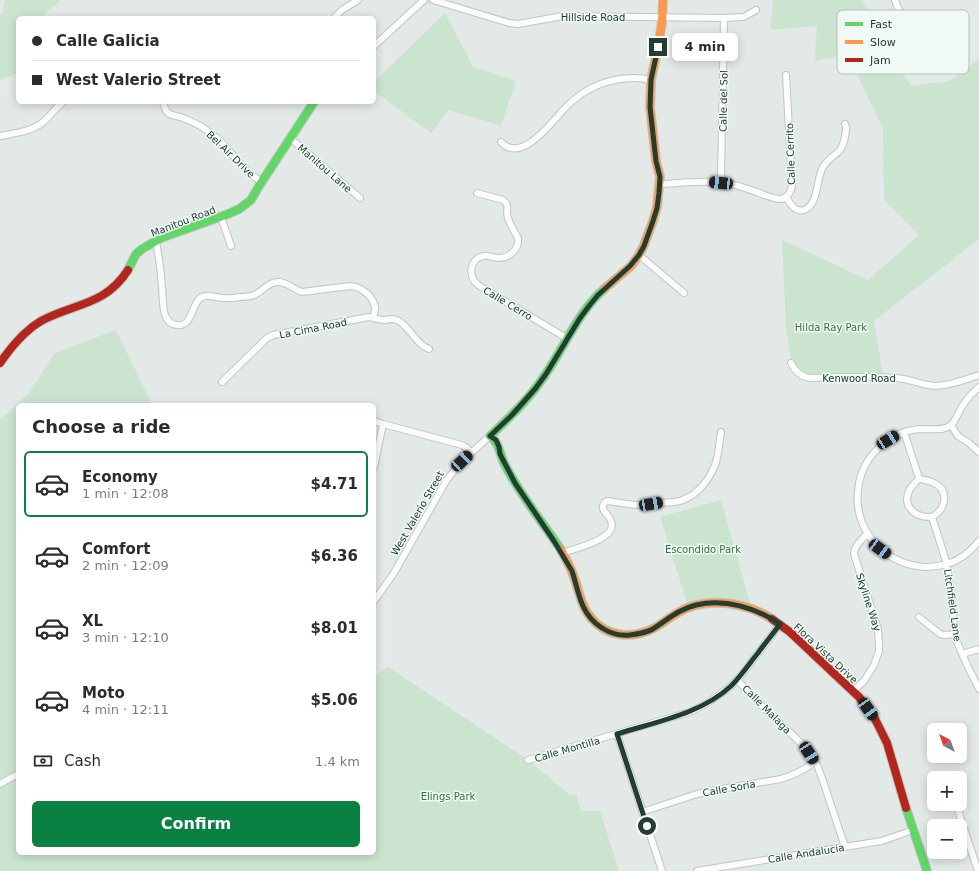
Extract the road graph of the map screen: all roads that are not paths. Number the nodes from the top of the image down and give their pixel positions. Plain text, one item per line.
1 (358, 0) edge
2 (424, 0) edge
3 (433, 0) edge
4 (663, 0) edge
5 (895, 0) edge
6 (756, 10) dead end
7 (899, 10) edge
8 (336, 16) edge
9 (662, 17) junction
10 (724, 18) junction
11 (376, 44) edge
12 (786, 75) dead end
13 (651, 80) junction
14 (61, 104) edge
15 (164, 104) edge
16 (313, 104) edge
17 (845, 124) dead end
18 (0, 136) edge
19 (290, 138) junction
20 (500, 142) dead end
21 (262, 182) junction
22 (721, 183) junction
23 (660, 184) junction
24 (477, 193) dead end
25 (786, 197) junction
26 (360, 198) dead end
27 (221, 217) junction
28 (156, 242) junction
29 (231, 246) dead end
30 (639, 255) junction
31 (684, 293) dead end
32 (373, 318) junction
33 (568, 339) junction
34 (429, 350) dead end
35 (0, 363) edge
36 (791, 363) dead end
37 (979, 375) edge
38 (222, 382) dead end
39 (979, 387) edge
40 (376, 422) edge
41 (383, 424) junction
42 (951, 425) junction
43 (721, 432) dead end
44 (904, 432) junction
45 (491, 437) junction
46 (979, 452) edge
47 (471, 453) junction
48 (376, 457) edge
49 (919, 478) junction
50 (932, 516) junction
51 (868, 534) junction
52 (979, 541) edge
53 (562, 553) junction
54 (947, 564) junction
55 (376, 598) edge
56 (919, 617) dead end
57 (780, 624) junction
58 (955, 634) junction
59 (979, 649) edge
60 (962, 654) junction
61 (737, 680) junction
62 (979, 689) edge
63 (853, 691) junction
64 (617, 734) junction
65 (528, 760) dead end
66 (815, 762) junction
67 (16, 775) edge
68 (0, 784) edge
69 (958, 811) edge
70 (642, 812) junction
71 (913, 830) junction
72 (845, 847) junction
73 (662, 871) edge
74 (697, 871) edge
75 (927, 871) edge
76 (978, 871) edge

1 - 8 street
2 - 11 street
3 - 9 street, Hillside Road
4 - 9 street, West Valerio Street
5 - 7 street
6 - 10 street, Hillside Road
9 - 10 street, Hillside Road
9 - 13 street, West Valerio Street
10 - 22 street, Calle del Sol
12 - 25 street, Calle Cerrito
13 - 20 street
13 - 23 street, West Valerio Street
14 - 18 street
15 - 21 street, Bel Air Drive
16 - 19 street, Manitou Road
17 - 25 street
19 - 21 street, Manitou Road
19 - 26 street, Manitou Lane
21 - 27 street, Manitou Road
22 - 23 street, Calle Cerrito
22 - 25 street, Calle Cerrito
23 - 30 street, West Valerio Street
24 - 33 street, Calle Cerro
27 - 28 street, Manitou Road
27 - 29 street
28 - 32 street
28 - 35 street, Manitou Road
30 - 31 street
30 - 33 street, West Valerio Street
32 - 34 street, La Cima Road
32 - 38 street, La Cima Road
33 - 45 street, West Valerio Street
36 - 37 street, Kenwood Road
39 - 42 street
40 - 41 street
41 - 47 street
41 - 48 street
42 - 44 street
42 - 46 street
43 - 53 street
44 - 49 street
44 - 51 street
45 - 47 street, West Valerio Street
45 - 53 street, Flora Vista Drive
47 - 55 street, West Valerio Street
49 - 50 street
49 - 50 street
50 - 54 street, Litchfield Lane
51 - 54 street
51 - 63 street, Skyline Way
52 - 54 street
53 - 57 street, Flora Vista Drive
54 - 58 street, Litchfield Lane
56 - 58 street
57 - 61 street, Calle Montilla
57 - 63 street, Flora Vista Drive
58 - 60 street, Litchfield Lane
59 - 60 street
60 - 62 street, Litchfield Lane
61 - 64 street, Calle Montilla
61 - 66 street, Calle Malaga
63 - 71 street, Flora Vista Drive
64 - 65 street, Calle Montilla
64 - 70 street
66 - 70 street, Calle Soria
66 - 72 street, Calle Malaga
67 - 68 street
69 - 76 street
70 - 73 street
71 - 72 street, Calle Andalucia
71 - 75 street, Flora Vista Drive
72 - 74 street, Calle Andalucia

